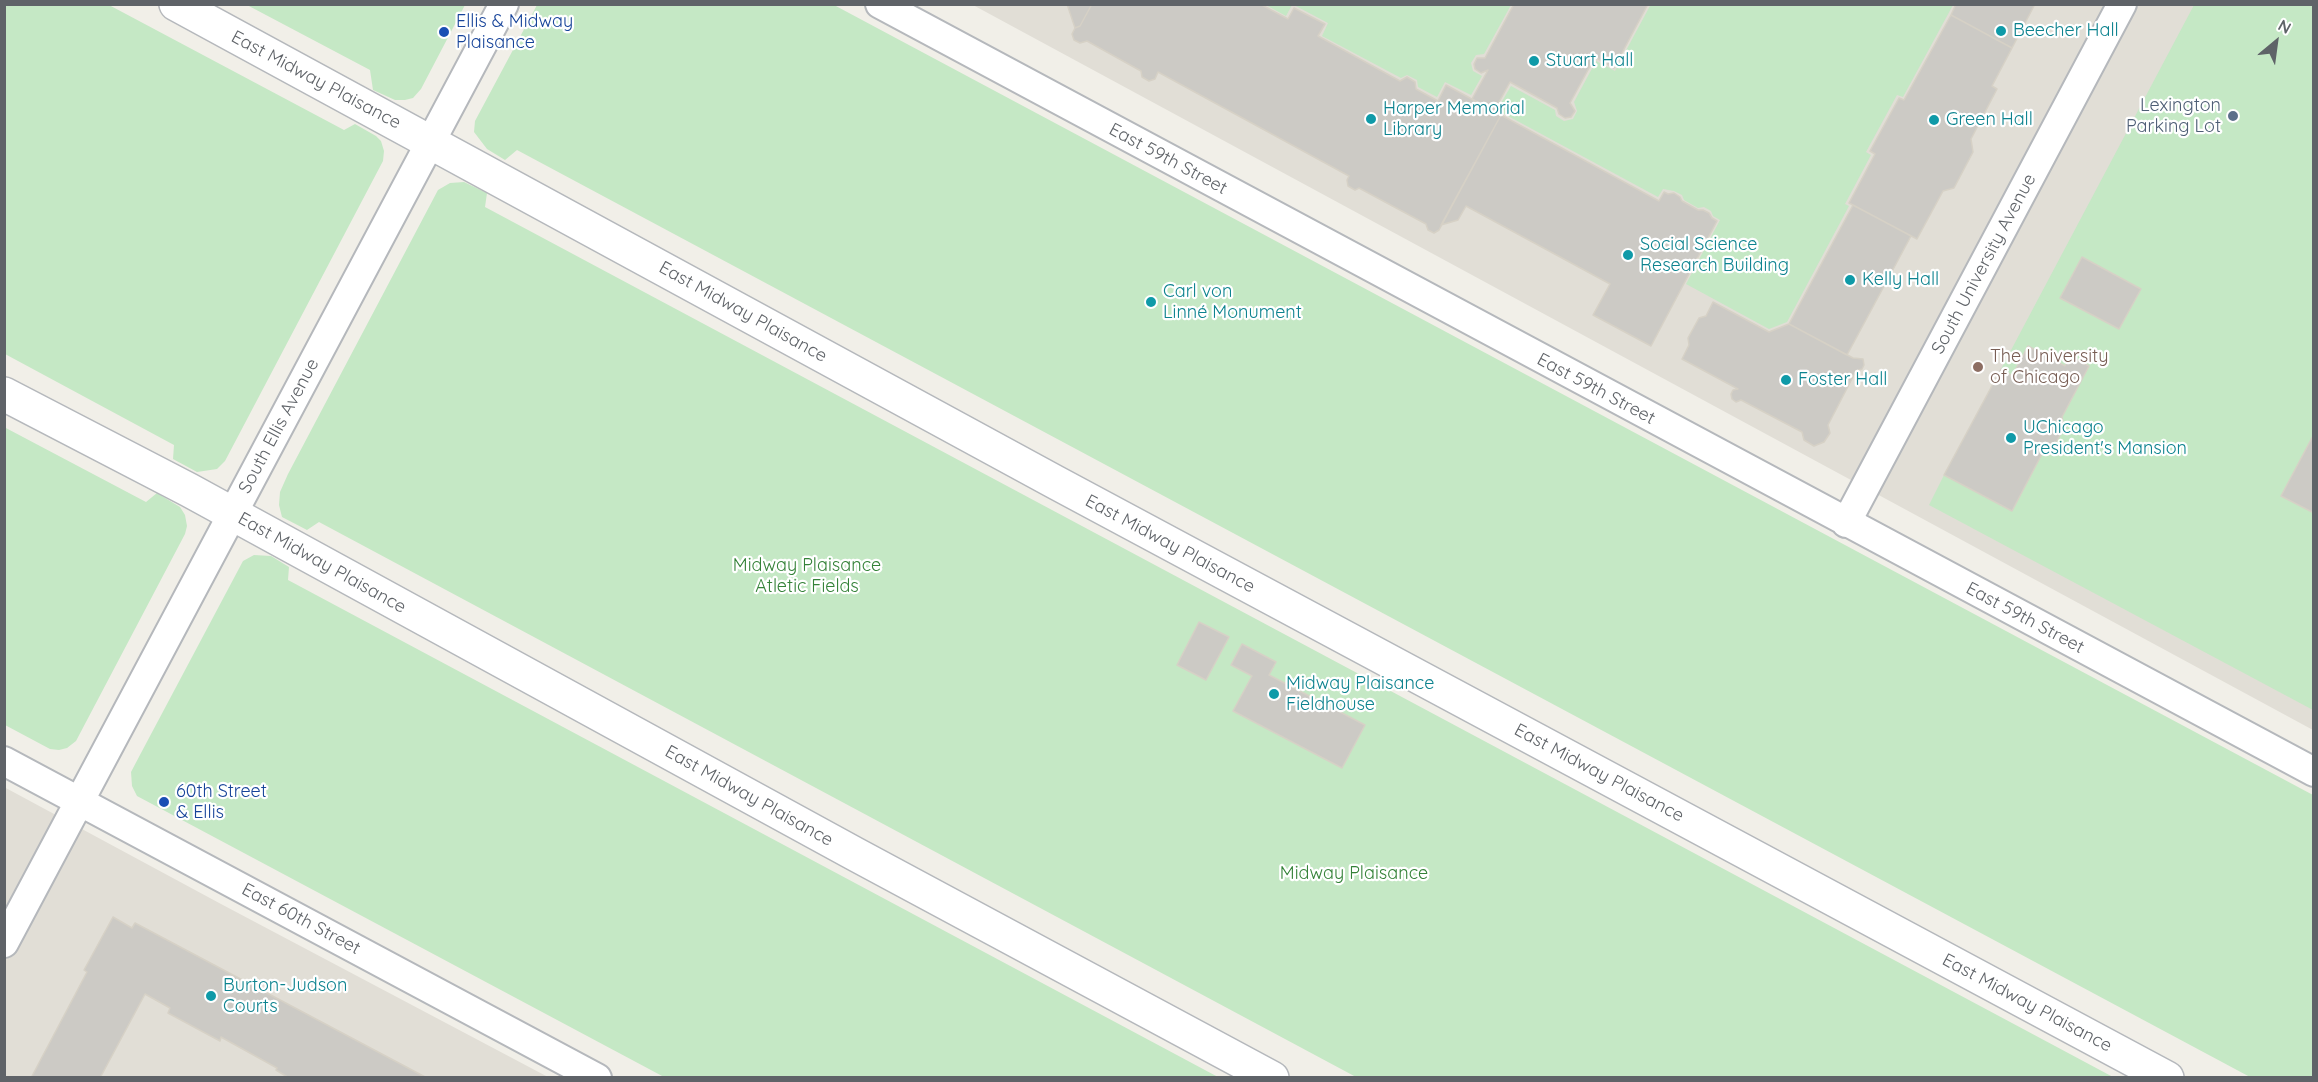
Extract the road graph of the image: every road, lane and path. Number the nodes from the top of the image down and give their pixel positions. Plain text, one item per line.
1 (176, 4) edge
2 (504, 4) edge
3 (880, 4) edge
4 (2122, 4) edge
5 (430, 142) junction
6 (4, 394) edge
7 (232, 514) junction
8 (1846, 523) junction
9 (4, 761) edge
10 (2313, 772) edge
11 (80, 801) junction
12 (4, 943) edge
13 (597, 1077) edge
14 (1272, 1077) edge
15 (2167, 1077) edge

1 - 5 street, East Midway Plaisance
2 - 5 street, South Ellis Avenue
3 - 8 street, East 59th Street
4 - 8 street, South University Avenue
5 - 7 street, South Ellis Avenue
5 - 15 street, East Midway Plaisance
6 - 7 street, East Midway Plaisance
7 - 11 street, South Ellis Avenue
7 - 14 street, East Midway Plaisance
8 - 10 street, East 59th Street
9 - 11 street, East 60th Street
11 - 12 street, South Ellis Avenue
11 - 13 street, East 60th Street

